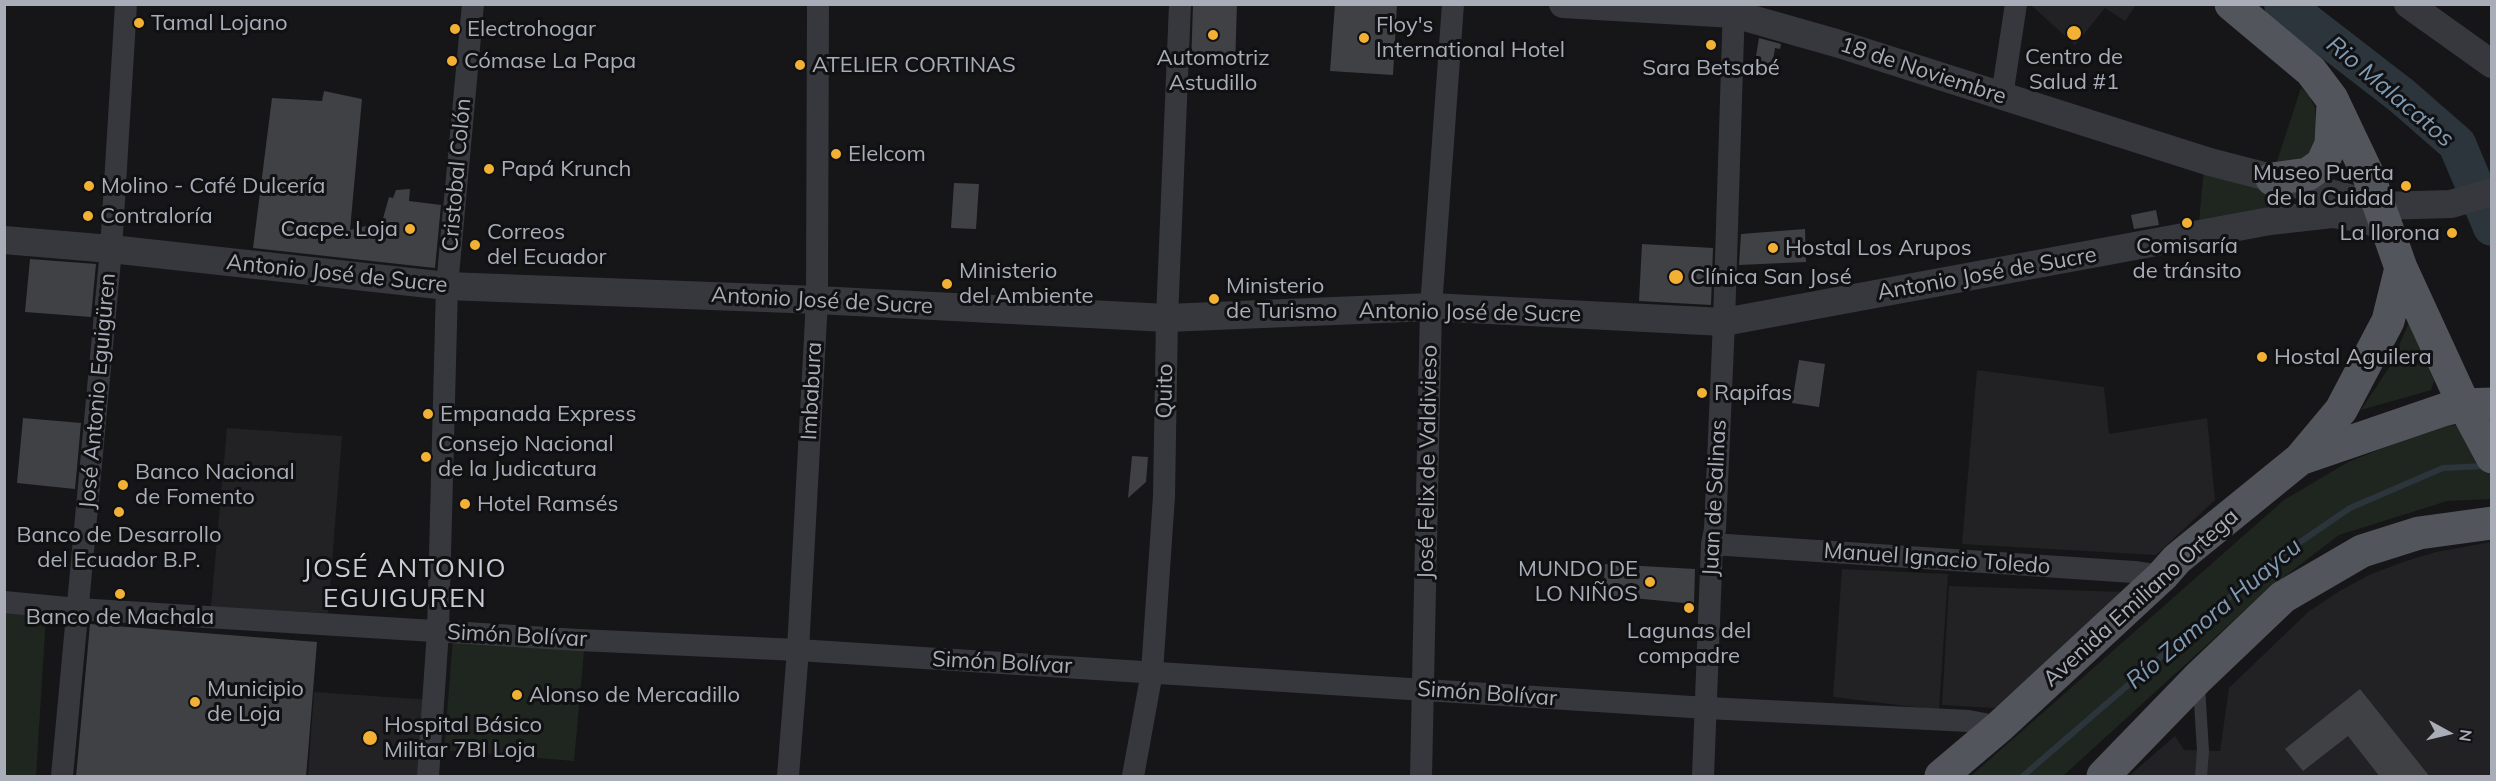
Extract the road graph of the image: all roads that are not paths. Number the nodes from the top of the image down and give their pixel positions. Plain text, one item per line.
1 (126, 4) edge
2 (473, 4) edge
3 (818, 4) edge
4 (1180, 4) edge
5 (1452, 4) edge
6 (1563, 4) edge
7 (2016, 4) edge
8 (2231, 4) edge
9 (2408, 4) edge
10 (1734, 9) edge
11 (2492, 64) edge
12 (2002, 96) junction
13 (2332, 99) junction
14 (2269, 178) junction
15 (2492, 192) edge
16 (2383, 217) junction
17 (2270, 221) junction
18 (4, 240) edge
19 (111, 249) junction
20 (2401, 268) junction
21 (447, 286) junction
22 (817, 300) junction
23 (1431, 307) junction
24 (1167, 318) junction
25 (1724, 322) junction
26 (2478, 405) edge
27 (2492, 457) edge
28 (2300, 459) junction
29 (2492, 523) edge
30 (1712, 544) junction
31 (2162, 576) junction
32 (4, 602) edge
33 (78, 609) junction
34 (438, 631) junction
35 (798, 650) junction
36 (1152, 672) junction
37 (2199, 678) junction
38 (1423, 690) junction
39 (1707, 708) junction
40 (1999, 727) junction
41 (62, 777) edge
42 (428, 777) edge
43 (788, 777) edge
44 (1133, 777) edge
45 (1421, 777) edge
46 (1703, 777) edge
47 (1941, 777) edge
48 (2103, 777) edge
49 (2200, 777) edge

1 - 19 street, José Antonio Eguigüren
2 - 21 street, Cristobal Colón
3 - 22 street, Imbabura
4 - 24 street, Quito
5 - 23 street, José Felix de Valdivieso
6 - 10 street, 18 de Noviembre
7 - 12 street
8 - 13 main road
9 - 11 street
10 - 12 street, 18 de Noviembre
10 - 25 street, Juan de Salinas
12 - 14 street, 18 de Noviembre
13 - 14 main road
13 - 16 main road
14 - 16 street, 18 de Noviembre
14 - 17 street
15 - 16 street
16 - 17 street, Antonio José de Sucre
16 - 20 main road
17 - 25 street, Antonio José de Sucre
18 - 19 street, Antonio José de Sucre
19 - 21 street, Antonio José de Sucre
19 - 33 street, José Antonio Eguigüren
20 - 26 main road
20 - 28 main road
21 - 22 street, Antonio José de Sucre
21 - 34 street, Cristobal Colón
22 - 24 street, Antonio José de Sucre
22 - 35 street, Imbabura
23 - 24 street, Antonio José de Sucre
23 - 25 street, Antonio José de Sucre
23 - 38 street, José Felix de Valdivieso
24 - 36 street, Quito
25 - 30 street, Juan de Salinas
26 - 27 main road
26 - 28 main road, Avenida Emiliano Ortega
28 - 31 main road, Avenida Emiliano Ortega
29 - 37 main road
30 - 31 street, Manuel Ignacio Toledo
30 - 39 street, Juan de Salinas
31 - 40 main road, Avenida Emiliano Ortega
32 - 33 street, Simón Bolívar
33 - 34 street, Simón Bolívar
33 - 41 street, José Antonio Eguigüren
34 - 35 street, Simón Bolívar
34 - 42 street, Cristobal Colón
35 - 36 street, Simón Bolívar
35 - 43 street, Imbabura
36 - 38 street, Simón Bolívar
36 - 44 street, Quito
37 - 48 main road
37 - 49 lane
38 - 39 street, Simón Bolívar
38 - 45 street, José Felix de Valdivieso
39 - 40 street, Simón Bolívar
39 - 46 street, Juan de Salinas
40 - 47 main road, Avenida Emiliano Ortega

